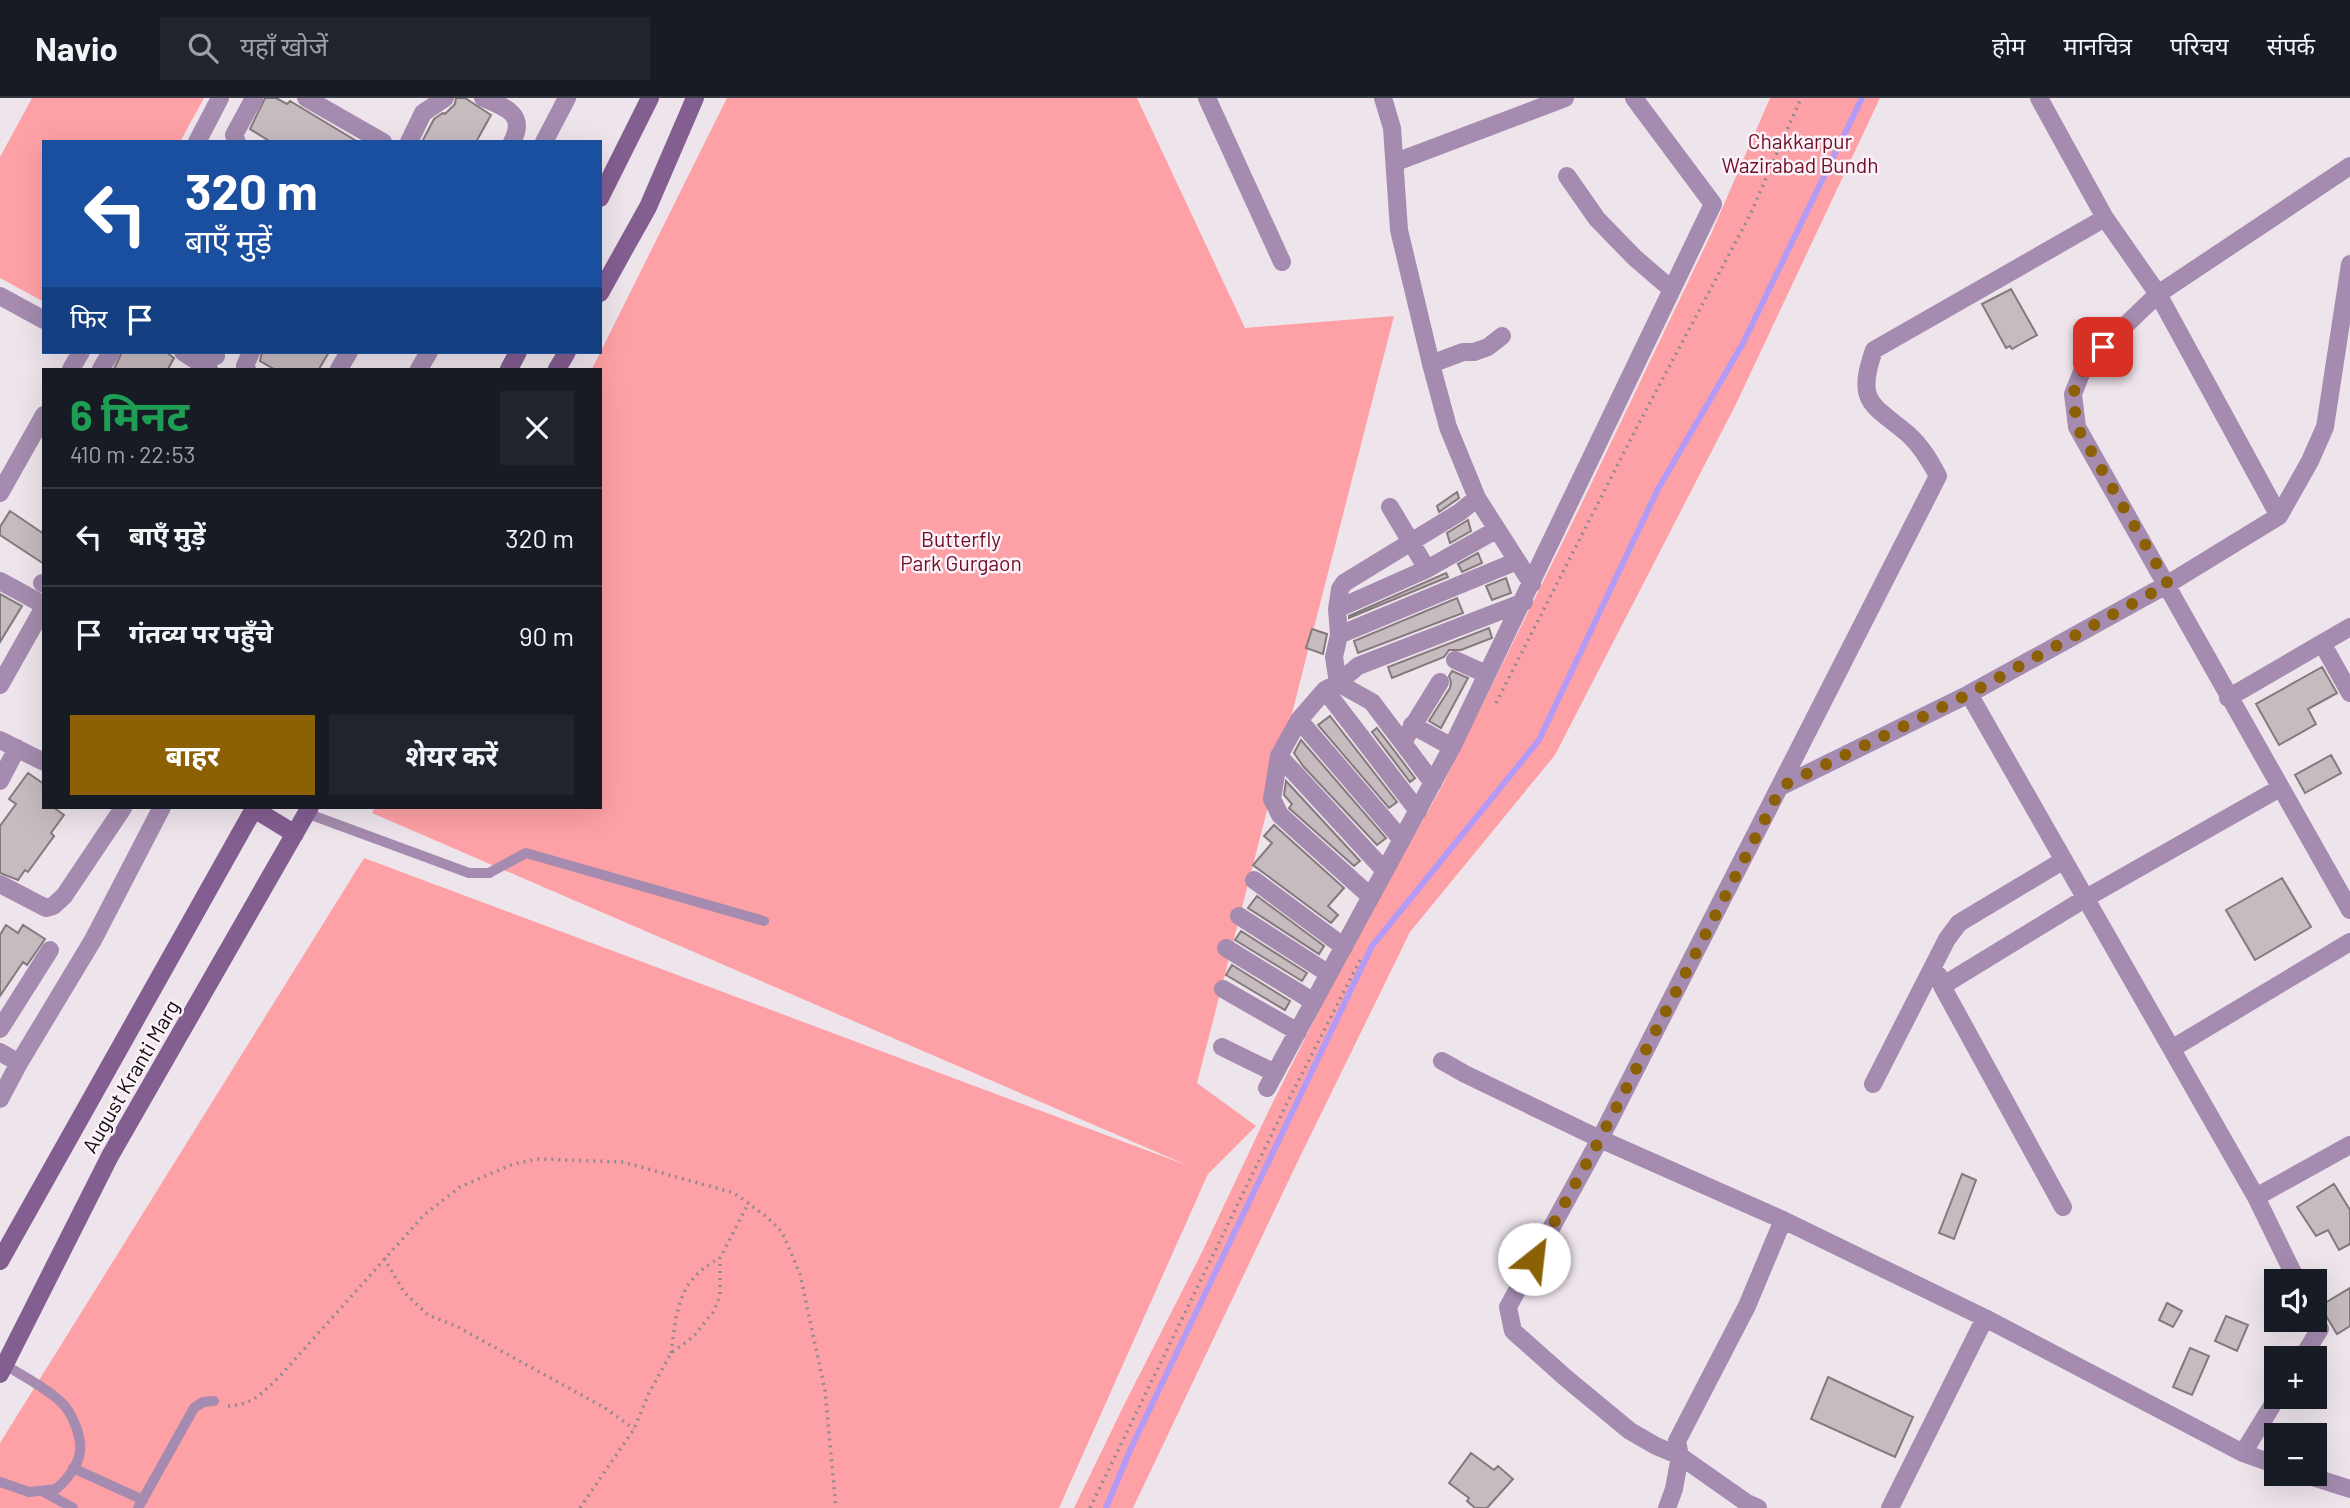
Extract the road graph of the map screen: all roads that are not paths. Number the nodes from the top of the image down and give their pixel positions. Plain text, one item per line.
1 (220, 98) edge
2 (254, 98) edge
3 (306, 98) edge
4 (445, 98) edge
5 (483, 98) edge
6 (567, 98) edge
7 (650, 98) edge
8 (695, 98) edge
9 (1207, 98) edge
10 (1383, 98) edge
11 (1566, 98) edge
12 (1634, 98) edge
13 (2039, 98) edge
14 (198, 140) edge
15 (236, 140) edge
16 (380, 140) edge
17 (410, 140) edge
18 (513, 140) edge
19 (545, 140) edge
20 (1396, 162) junction
21 (2350, 166) edge
22 (1567, 176) dead end
23 (602, 194) edge
24 (2105, 218) junction
25 (1282, 262) dead end
26 (2350, 264) edge
27 (602, 289) edge
28 (1671, 289) junction
29 (2158, 294) junction
30 (0, 296) edge
31 (42, 319) edge
32 (1502, 335) dead end
33 (191, 354) edge
34 (212, 359) edge
35 (1431, 364) junction
36 (42, 418) edge
37 (0, 493) edge
38 (1477, 498) junction
39 (1390, 507) dead end
40 (2279, 516) junction
41 (1496, 530) junction
42 (1410, 541) junction
43 (1517, 561) junction
44 (1427, 569) junction
45 (0, 581) edge
46 (1532, 584) junction
47 (2168, 584) junction
48 (1524, 602) junction
49 (42, 605) edge
50 (1337, 609) junction
51 (42, 610) edge
52 (2350, 627) edge
53 (1339, 635) junction
54 (2322, 643) junction
55 (1455, 660) dead end
56 (1486, 674) junction
57 (1440, 682) dead end
58 (0, 685) edge
59 (1332, 687) junction
60 (2350, 693) edge
61 (1969, 694) junction
62 (2228, 698) junction
63 (1298, 720) junction
64 (1412, 725) junction
65 (0, 740) edge
66 (1403, 742) junction
67 (1452, 747) junction
68 (17, 748) junction
69 (1279, 756) junction
70 (42, 761) edge
71 (0, 780) edge
72 (1433, 783) junction
73 (1782, 786) junction
74 (2280, 788) junction
75 (121, 809) edge
76 (124, 809) edge
77 (161, 809) edge
78 (253, 809) edge
79 (256, 809) edge
80 (308, 810) edge
81 (1418, 811) junction
82 (151, 825) junction
83 (295, 834) junction
84 (1402, 840) junction
85 (2064, 860) junction
86 (1385, 871) junction
87 (1254, 880) dead end
88 (0, 884) edge
89 (1371, 897) junction
90 (2086, 898) junction
91 (2350, 910) edge
92 (1239, 916) dead end
93 (764, 921) dead end
94 (2350, 942) edge
95 (1344, 947) junction
96 (1226, 948) dead end
97 (50, 950) dead end
98 (1936, 962) junction
99 (1329, 974) junction
100 (1942, 986) junction
101 (1223, 989) dead end
102 (1314, 1002) junction
103 (0, 1029) edge
104 (1298, 1032) junction
105 (1222, 1047) dead end
106 (2173, 1048) junction
107 (0, 1052) edge
108 (1442, 1060) dead end
109 (19, 1063) junction
110 (1873, 1084) dead end
111 (0, 1099) edge
112 (1600, 1139) junction
113 (2347, 1152) edge
114 (2256, 1197) junction
115 (2063, 1207) dead end
116 (1783, 1220) junction
117 (2, 1252) edge
118 (2291, 1269) edge
119 (1985, 1318) junction
120 (2, 1370) edge
121 (214, 1401) road end
122 (2270, 1409) edge
123 (2243, 1453) junction
124 (1679, 1456) junction
125 (2264, 1460) edge
126 (73, 1468) junction
127 (0, 1482) edge
128 (2327, 1482) edge
129 (2350, 1489) edge
130 (44, 1492) junction
131 (141, 1504) edge
132 (73, 1508) edge
133 (1667, 1508) edge
134 (1758, 1508) edge
135 (1890, 1508) edge

1 - 14 street
2 - 15 street
3 - 16 street
4 - 17 street
5 - 18 street
6 - 19 street
7 - 23 main road
8 - 27 main road
9 - 25 street
10 - 20 street
11 - 20 street
12 - 28 street
13 - 24 street
20 - 35 street
21 - 29 street
22 - 28 street
24 - 29 street
24 - 73 street
26 - 40 street
28 - 46 street
29 - 40 street
29 - 47 street
30 - 31 street
32 - 35 street
33 - 34 street
35 - 38 street
36 - 37 street
38 - 41 street
38 - 42 street
39 - 42 street
40 - 47 street
41 - 43 street
41 - 44 street
42 - 44 street
42 - 50 street
43 - 46 street
43 - 53 street
44 - 50 street
45 - 49 street
46 - 48 street
47 - 61 street
47 - 62 street
48 - 56 street
48 - 59 street
50 - 53 street
51 - 58 street
52 - 54 street
53 - 59 street
54 - 60 street
54 - 62 street
55 - 56 street
56 - 67 street
57 - 64 street
59 - 63 street
59 - 66 street
59 - 81 street
61 - 73 street
61 - 85 street
62 - 74 street
63 - 69 street
63 - 84 street
64 - 66 street
64 - 67 street
65 - 68 street
66 - 72 street
67 - 72 street
68 - 70 street
68 - 71 street
69 - 86 street
69 - 89 street
72 - 81 street
73 - 112 street
74 - 90 street
74 - 91 street
75 - 88 street
76 - 82 street
77 - 82 street
78 - 117 main road, August Kranti Marg
79 - 83 main road
80 - 83 main road, August Kranti Marg
80 - 93 lane
81 - 84 street
82 - 109 street
83 - 120 main road, August Kranti Marg
84 - 86 street
85 - 90 street
85 - 98 street
86 - 89 street
87 - 95 street
89 - 95 street
90 - 100 street
90 - 106 street
92 - 99 street
94 - 106 street
95 - 99 street
96 - 102 street
97 - 103 street
98 - 100 street
98 - 110 street
99 - 102 street
100 - 115 street
101 - 104 street
102 - 104 street
104 - 105 street
106 - 114 street
107 - 109 street
108 - 112 street
109 - 111 street
112 - 116 street
112 - 124 street
113 - 114 street
114 - 118 street
116 - 119 street
116 - 124 street
119 - 123 street
119 - 135 street
120 - 126 lane
121 - 131 lane
122 - 123 street
123 - 125 street
124 - 133 street
124 - 134 street
126 - 130 lane
126 - 131 lane
127 - 130 lane
128 - 129 street
130 - 132 lane

